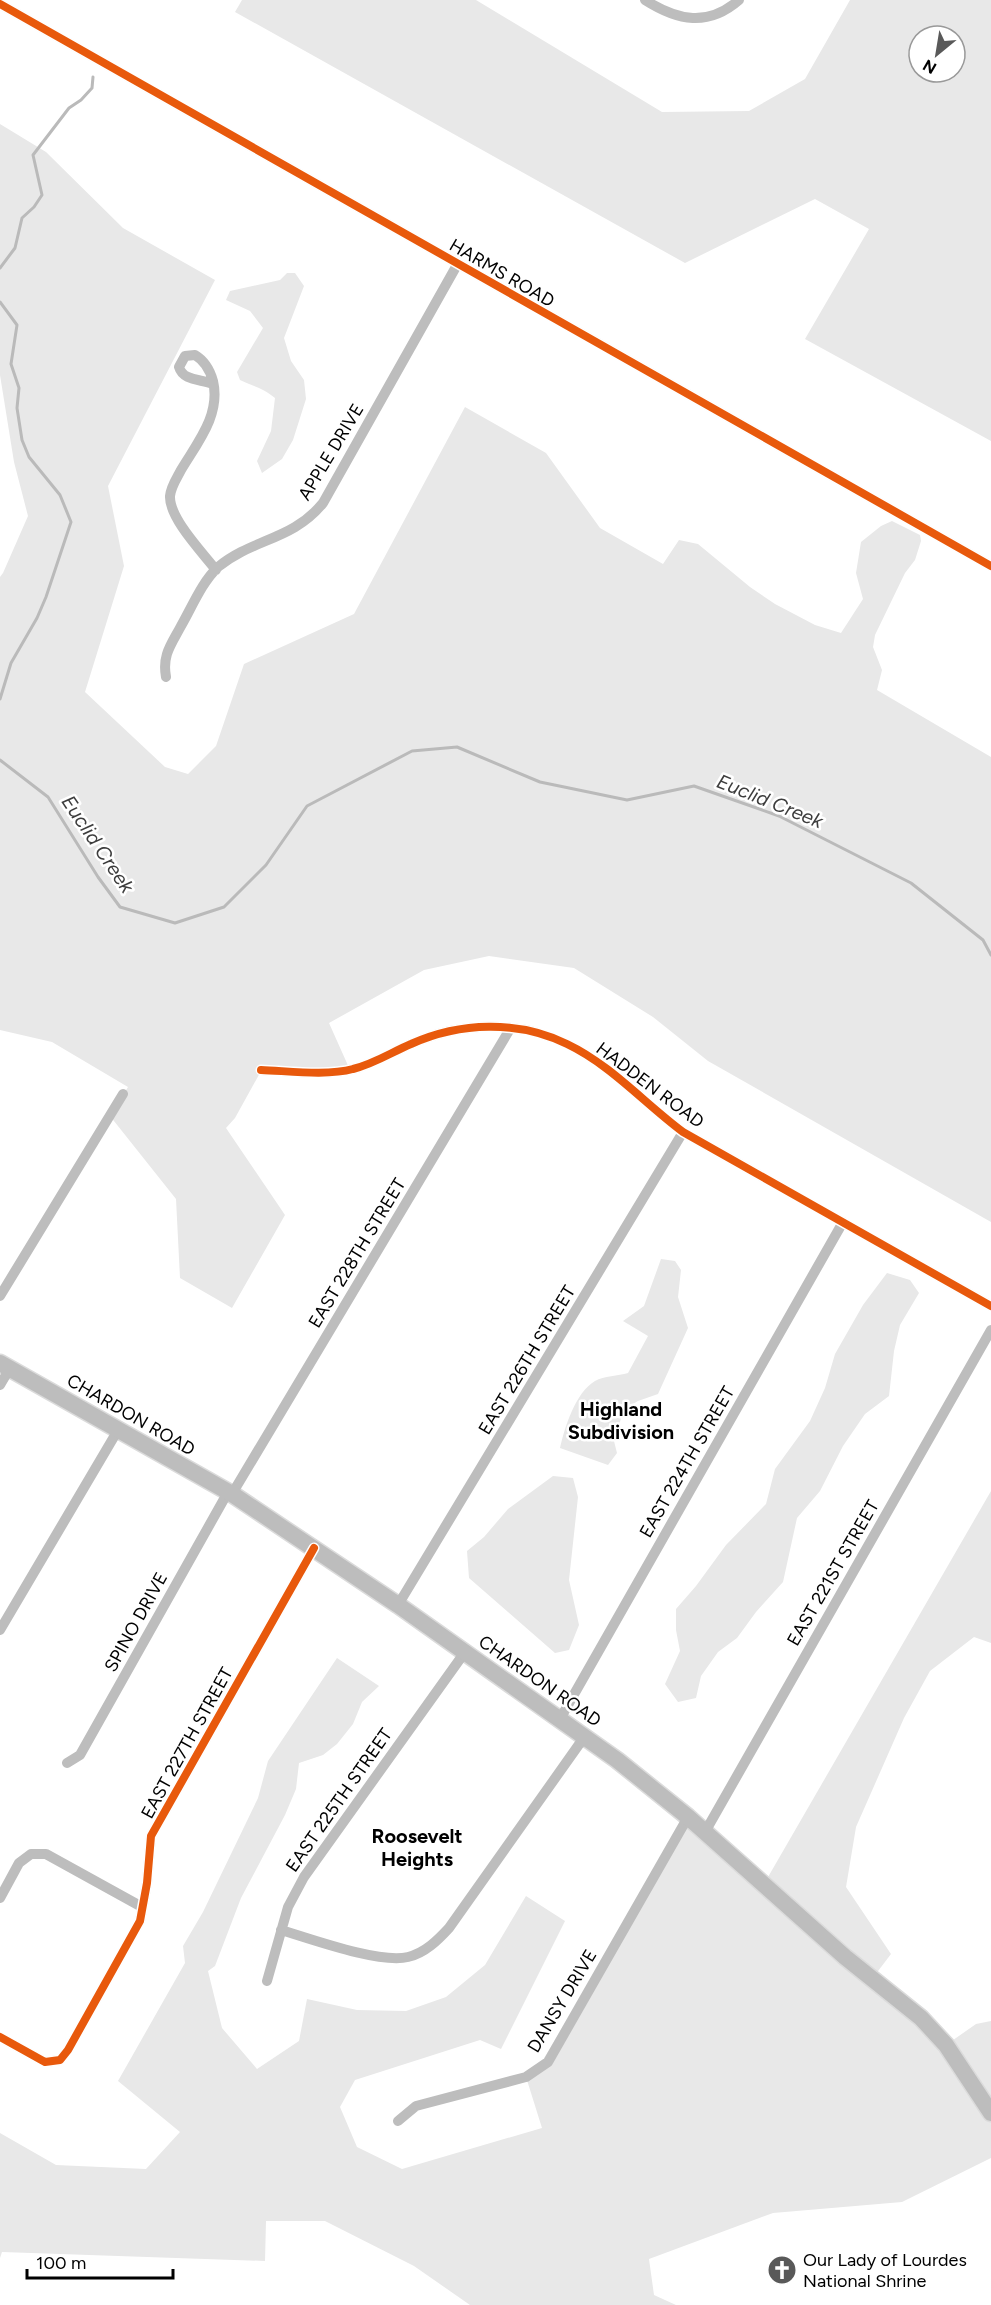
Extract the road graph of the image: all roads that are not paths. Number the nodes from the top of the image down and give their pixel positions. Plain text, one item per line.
1 (645, 0) edge
2 (740, 0) edge
3 (0, 4) edge
4 (458, 265) junction
5 (213, 384) dead end
6 (991, 566) edge
7 (216, 570) junction
8 (166, 677) dead end
9 (510, 1029) junction
10 (261, 1070) dead end
11 (123, 1094) dead end
12 (683, 1132) junction
13 (843, 1222) junction
14 (0, 1296) edge
15 (991, 1306) edge
16 (991, 1330) edge
17 (5, 1366) edge
18 (0, 1385) edge
19 (118, 1430) junction
20 (230, 1493) junction
21 (314, 1548) junction
22 (398, 1605) junction
23 (0, 1630) edge
24 (465, 1652) junction
25 (560, 1719) junction
26 (585, 1736) junction
27 (67, 1763) dead end
28 (688, 1817) junction
29 (705, 1832) junction
30 (0, 1898) edge
31 (142, 1907) junction
32 (281, 1930) junction
33 (267, 1981) dead end
34 (0, 2037) edge
35 (991, 2113) edge
36 (399, 2121) dead end

1 - 2 street
3 - 4 street, HARMS ROAD
4 - 6 street, HARMS ROAD
4 - 7 street, APPLE DRIVE
5 - 7 street
7 - 8 street, APPLE DRIVE
9 - 10 street, HADDEN ROAD
9 - 12 street, HADDEN ROAD
9 - 20 street, EAST 228TH STREET
11 - 14 street
12 - 13 street, HADDEN ROAD
12 - 22 street, EAST 226TH STREET
13 - 15 street, HADDEN ROAD
13 - 25 street, EAST 224TH STREET
16 - 29 street, EAST 221ST STREET
17 - 18 street
17 - 19 main road, CHARDON ROAD
19 - 20 main road, CHARDON ROAD
19 - 23 street
20 - 21 main road, CHARDON ROAD
20 - 27 street, SPINO DRIVE
21 - 22 main road, CHARDON ROAD
21 - 31 street, EAST 227TH STREET
22 - 24 main road, CHARDON ROAD
24 - 25 main road, CHARDON ROAD
24 - 32 street, EAST 225TH STREET
25 - 26 main road, CHARDON ROAD
26 - 28 main road, CHARDON ROAD
26 - 32 street
28 - 29 main road, CHARDON ROAD
28 - 36 street, DANSY DRIVE
29 - 35 main road, CHARDON ROAD
30 - 31 street
31 - 34 street, EAST 227TH STREET
32 - 33 street, EAST 225TH STREET

